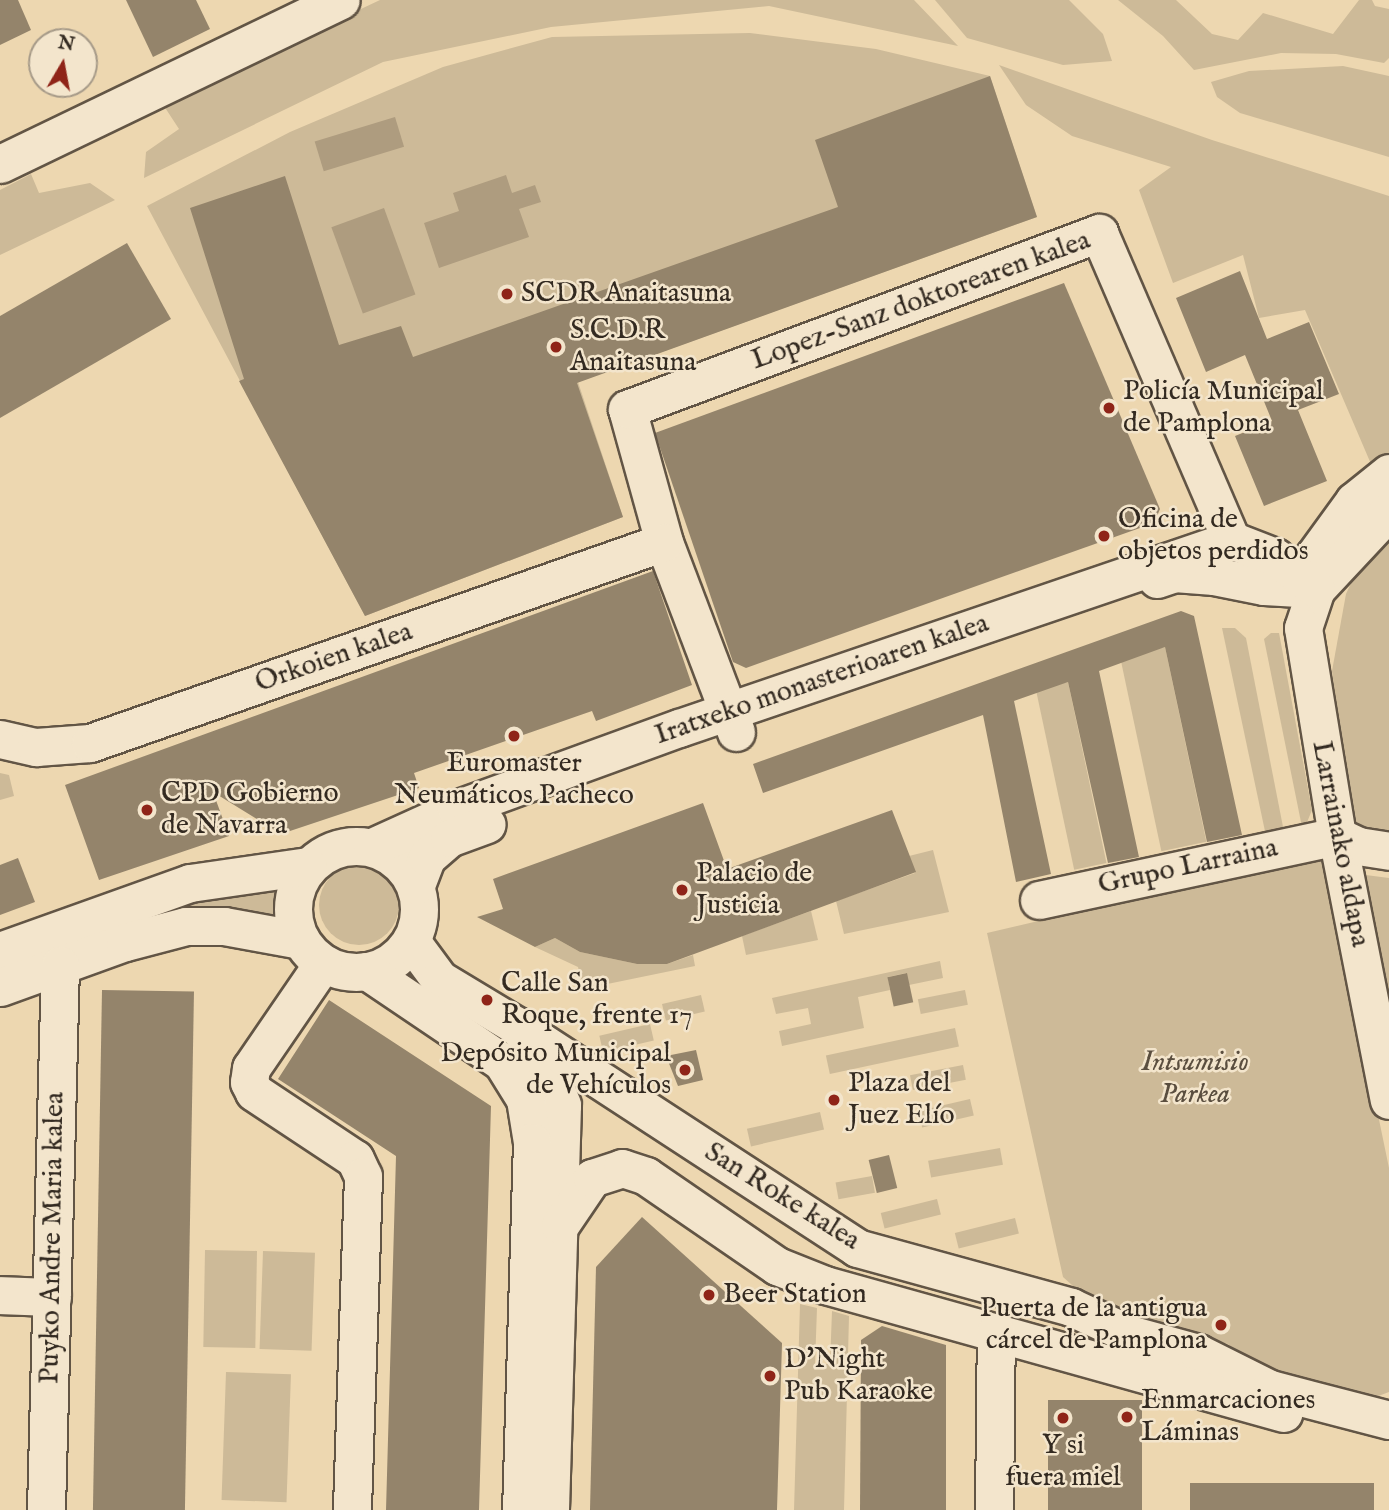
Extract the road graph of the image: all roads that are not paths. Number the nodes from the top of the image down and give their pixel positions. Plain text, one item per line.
1 (341, 0) edge
2 (0, 164) edge
3 (1389, 473) edge
4 (1389, 511) edge
5 (1231, 540) junction
6 (664, 542) junction
7 (1269, 572) junction
8 (1315, 573) junction
9 (1303, 628) junction
10 (732, 722) junction
11 (0, 739) edge
12 (1337, 836) junction
13 (372, 847) junction
14 (1389, 851) edge
15 (308, 866) junction
16 (416, 886) junction
17 (1039, 900) dead end
18 (411, 940) junction
19 (0, 951) edge
20 (312, 951) junction
21 (60, 965) junction
22 (367, 971) junction
23 (0, 987) edge
24 (517, 1026) junction
25 (1389, 1100) edge
26 (560, 1225) junction
27 (0, 1295) edge
28 (52, 1297) junction
29 (996, 1332) junction
30 (1389, 1420) edge
31 (1389, 1446) edge
32 (46, 1510) edge
33 (352, 1510) edge
34 (521, 1510) edge
35 (551, 1510) edge
36 (995, 1510) edge

1 - 2 street
3 - 8 street, Larrainako aldapa
4 - 8 street, Larrainako aldapa
5 - 6 street, Lopez-Sanz doktorearen kalea
5 - 7 street, Iratxeko monasterioaren kalea
5 - 10 street, Iratxeko monasterioaren kalea
6 - 10 street
6 - 11 street, Orkoien kalea
7 - 8 street, Iratxeko monasterioaren kalea
7 - 9 street, Iratxeko monasterioaren kalea
7 - 10 street, Iratxeko monasterioaren kalea
8 - 9 street, Larrainako aldapa
9 - 12 street, Larrainako aldapa
10 - 13 street, Iratxeko monasterioaren kalea
10 - 16 street, Iratxeko monasterioaren kalea
12 - 14 street
12 - 17 street, Grupo Larraina
12 - 25 street, Larrainako aldapa
13 - 15 street
13 - 16 street
15 - 19 street
15 - 20 street
16 - 18 street
18 - 22 street
18 - 24 street, San Roke kalea
20 - 21 street
20 - 22 street
20 - 33 street
21 - 23 street
21 - 28 street, Puyko Andre Maria kalea
22 - 34 street
24 - 26 street
24 - 30 street, San Roke kalea
26 - 29 street, San Roke kalea
26 - 35 street
27 - 28 street
28 - 32 street, Puyko Andre Maria kalea
29 - 31 street, San Roke kalea
29 - 36 street

